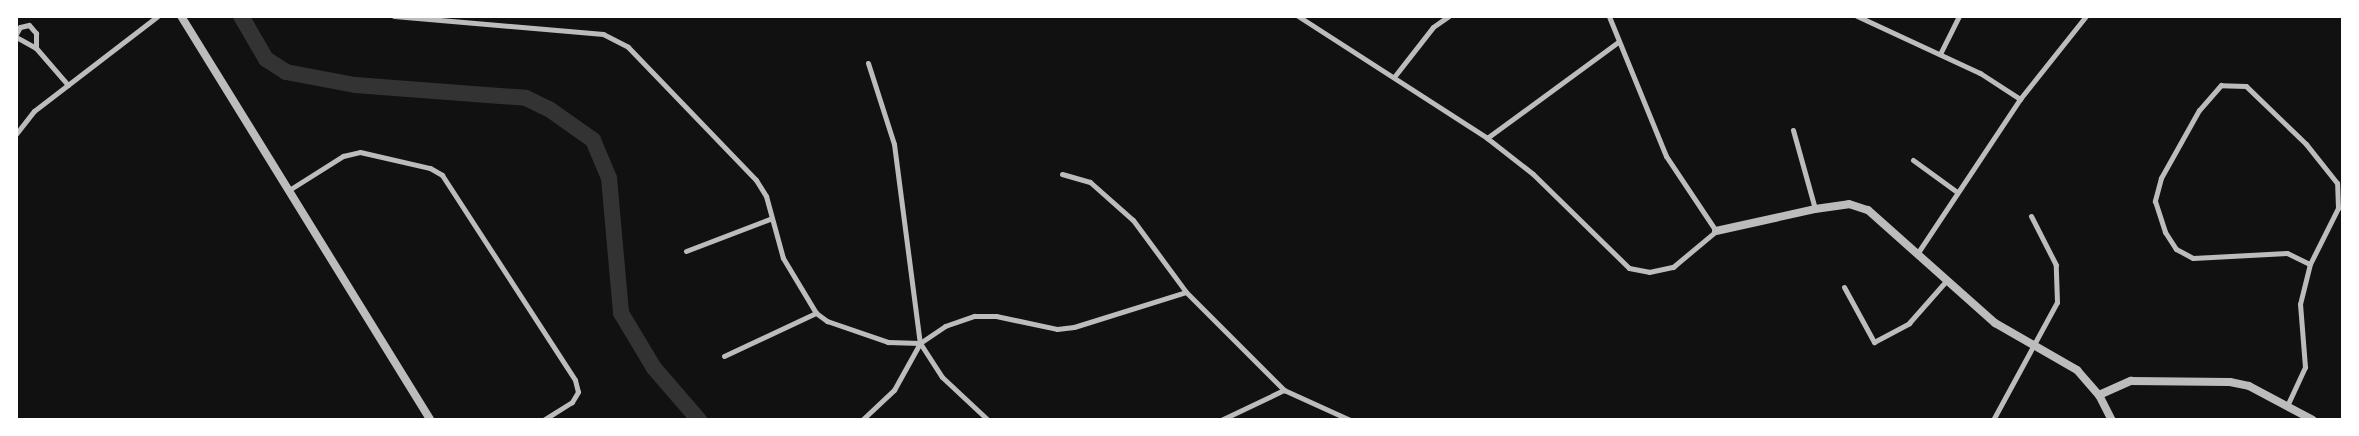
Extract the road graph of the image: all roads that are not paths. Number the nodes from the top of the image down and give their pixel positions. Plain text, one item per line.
1 (158, 16) edge
2 (180, 16) edge
3 (394, 16) edge
4 (1298, 16) edge
5 (1449, 16) edge
6 (1610, 16) edge
7 (1857, 16) edge
8 (1959, 16) edge
9 (2086, 16) edge
10 (16, 35) edge
11 (1618, 42) junction
12 (36, 48) junction
13 (1940, 54) junction
14 (868, 63) dead end
15 (1394, 77) junction
16 (68, 85) junction
17 (2020, 99) junction
18 (1793, 130) dead end
19 (16, 134) edge
20 (1488, 138) junction
21 (1913, 160) dead end
22 (1062, 174) dead end
23 (289, 190) junction
24 (1957, 192) junction
25 (1815, 208) junction
26 (2031, 216) dead end
27 (770, 219) junction
28 (1716, 231) junction
29 (686, 250) dead end
30 (1917, 254) junction
31 (2310, 264) junction
32 (1946, 280) junction
33 (1844, 287) dead end
34 (1186, 292) junction
35 (816, 313) junction
36 (920, 343) junction
37 (2034, 348) junction
38 (724, 356) dead end
39 (1284, 390) junction
40 (2099, 395) junction
41 (2288, 406) junction
42 (432, 420) edge
43 (543, 420) edge
44 (862, 420) edge
45 (988, 420) edge
46 (1221, 420) edge
47 (1350, 420) edge
48 (1993, 420) edge
49 (2112, 420) edge
50 (2313, 420) edge

1 - 16 street
2 - 23 street
3 - 27 street
4 - 15 street
5 - 15 street
6 - 11 street
7 - 13 street
8 - 13 street
9 - 17 street
10 - 12 street
10 - 12 street
11 - 20 street
11 - 28 street
12 - 16 street
13 - 17 street
14 - 36 street
15 - 20 street
16 - 19 street
17 - 24 street
18 - 25 street
20 - 28 street
21 - 24 street
22 - 34 street
23 - 42 street
23 - 43 street
24 - 30 street
25 - 28 street
25 - 30 street
26 - 37 street
27 - 29 street
27 - 35 street
30 - 32 street
31 - 31 street
31 - 41 street
32 - 33 street
32 - 37 street
34 - 36 street
34 - 39 street
35 - 36 street
35 - 38 street
36 - 44 street
36 - 45 street
37 - 40 street
37 - 48 street
39 - 46 street
39 - 47 street
40 - 41 street
40 - 49 street
41 - 50 street

